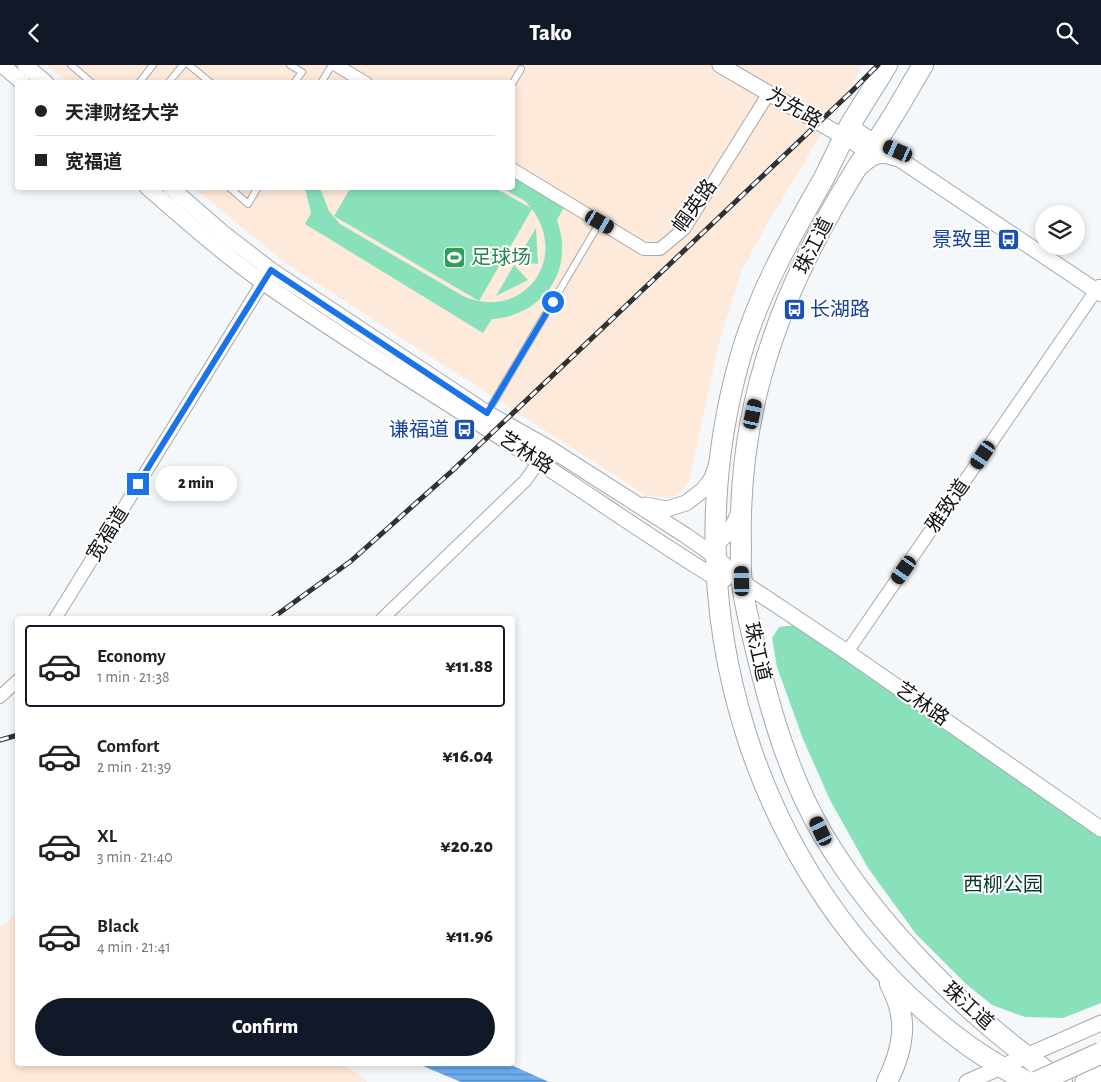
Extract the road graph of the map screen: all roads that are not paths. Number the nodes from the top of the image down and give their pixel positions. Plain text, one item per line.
1 (2, 65) edge
2 (25, 65) edge
3 (71, 65) edge
4 (153, 65) edge
5 (183, 65) edge
6 (189, 65) edge
7 (290, 65) edge
8 (332, 65) edge
9 (336, 65) edge
10 (720, 65) edge
11 (887, 65) edge
12 (923, 65) edge
13 (521, 69) dead end
14 (20, 80) edge
15 (42, 80) edge
16 (88, 80) edge
17 (141, 80) edge
18 (170, 80) edge
19 (208, 80) edge
20 (296, 80) edge
21 (323, 80) edge
22 (361, 80) edge
23 (514, 80) edge
24 (769, 93) junction
25 (860, 140) junction
26 (897, 153) junction
27 (515, 171) edge
28 (151, 190) edge
29 (173, 190) edge
30 (232, 190) edge
31 (256, 190) edge
32 (600, 222) junction
33 (267, 276) junction
34 (1099, 290) edge
35 (487, 413) junction
36 (549, 448) junction
37 (720, 452) junction
38 (540, 462) junction
39 (630, 499) junction
40 (740, 510) junction
41 (646, 535) junction
42 (711, 549) junction
43 (716, 578) junction
44 (742, 581) junction
45 (57, 616) edge
46 (385, 616) edge
47 (847, 652) junction
48 (15, 683) edge
49 (0, 697) edge
50 (1101, 829) edge
51 (882, 969) junction
52 (1101, 1023) edge
53 (1101, 1053) edge
54 (1024, 1056) junction
55 (1001, 1067) junction
56 (1101, 1075) edge
57 (887, 1082) edge
58 (967, 1082) edge
59 (1028, 1082) edge
60 (1037, 1082) edge
61 (1062, 1082) edge
62 (1086, 1082) edge

1 - 14 street
2 - 15 street
3 - 16 lane
4 - 17 lane
5 - 18 lane
6 - 19 lane
7 - 20 lane
8 - 21 lane
9 - 22 street
10 - 24 street, 为先路
11 - 25 main road, 珠江道
12 - 25 main road, 珠江道
13 - 23 lane
24 - 25 street, 为先路
24 - 32 street, 帼英路
25 - 26 street
25 - 26 main road
25 - 37 main road, 珠江道
25 - 40 main road, 珠江道
26 - 34 street
27 - 32 street, 帼英路
28 - 33 street, 艺林路
29 - 33 street, 艺林路
30 - 31 lane
32 - 35 lane
33 - 35 street, 艺林路
33 - 38 street, 艺林路
33 - 45 street, 宽福道
34 - 47 street, 雅致道
35 - 36 street, 艺林路
36 - 38 street
36 - 39 street, 艺林路
37 - 39 street
37 - 42 main road, 珠江道
38 - 41 street, 艺林路
38 - 46 street
39 - 42 street, 艺林路
40 - 42 street
40 - 44 main road, 珠江道
41 - 42 street
41 - 43 street, 艺林路
42 - 43 main road, 珠江道
42 - 44 street, 艺林路
43 - 44 street, 艺林路
43 - 51 main road, 珠江道
44 - 47 street, 艺林路
44 - 54 main road, 珠江道
47 - 50 street, 艺林路
48 - 49 street
51 - 55 main road, 珠江道
51 - 57 main road
52 - 54 street
53 - 60 highway, bridge
54 - 55 street
54 - 61 main road, 珠江道
55 - 58 street
55 - 59 main road, 珠江道
56 - 62 highway

